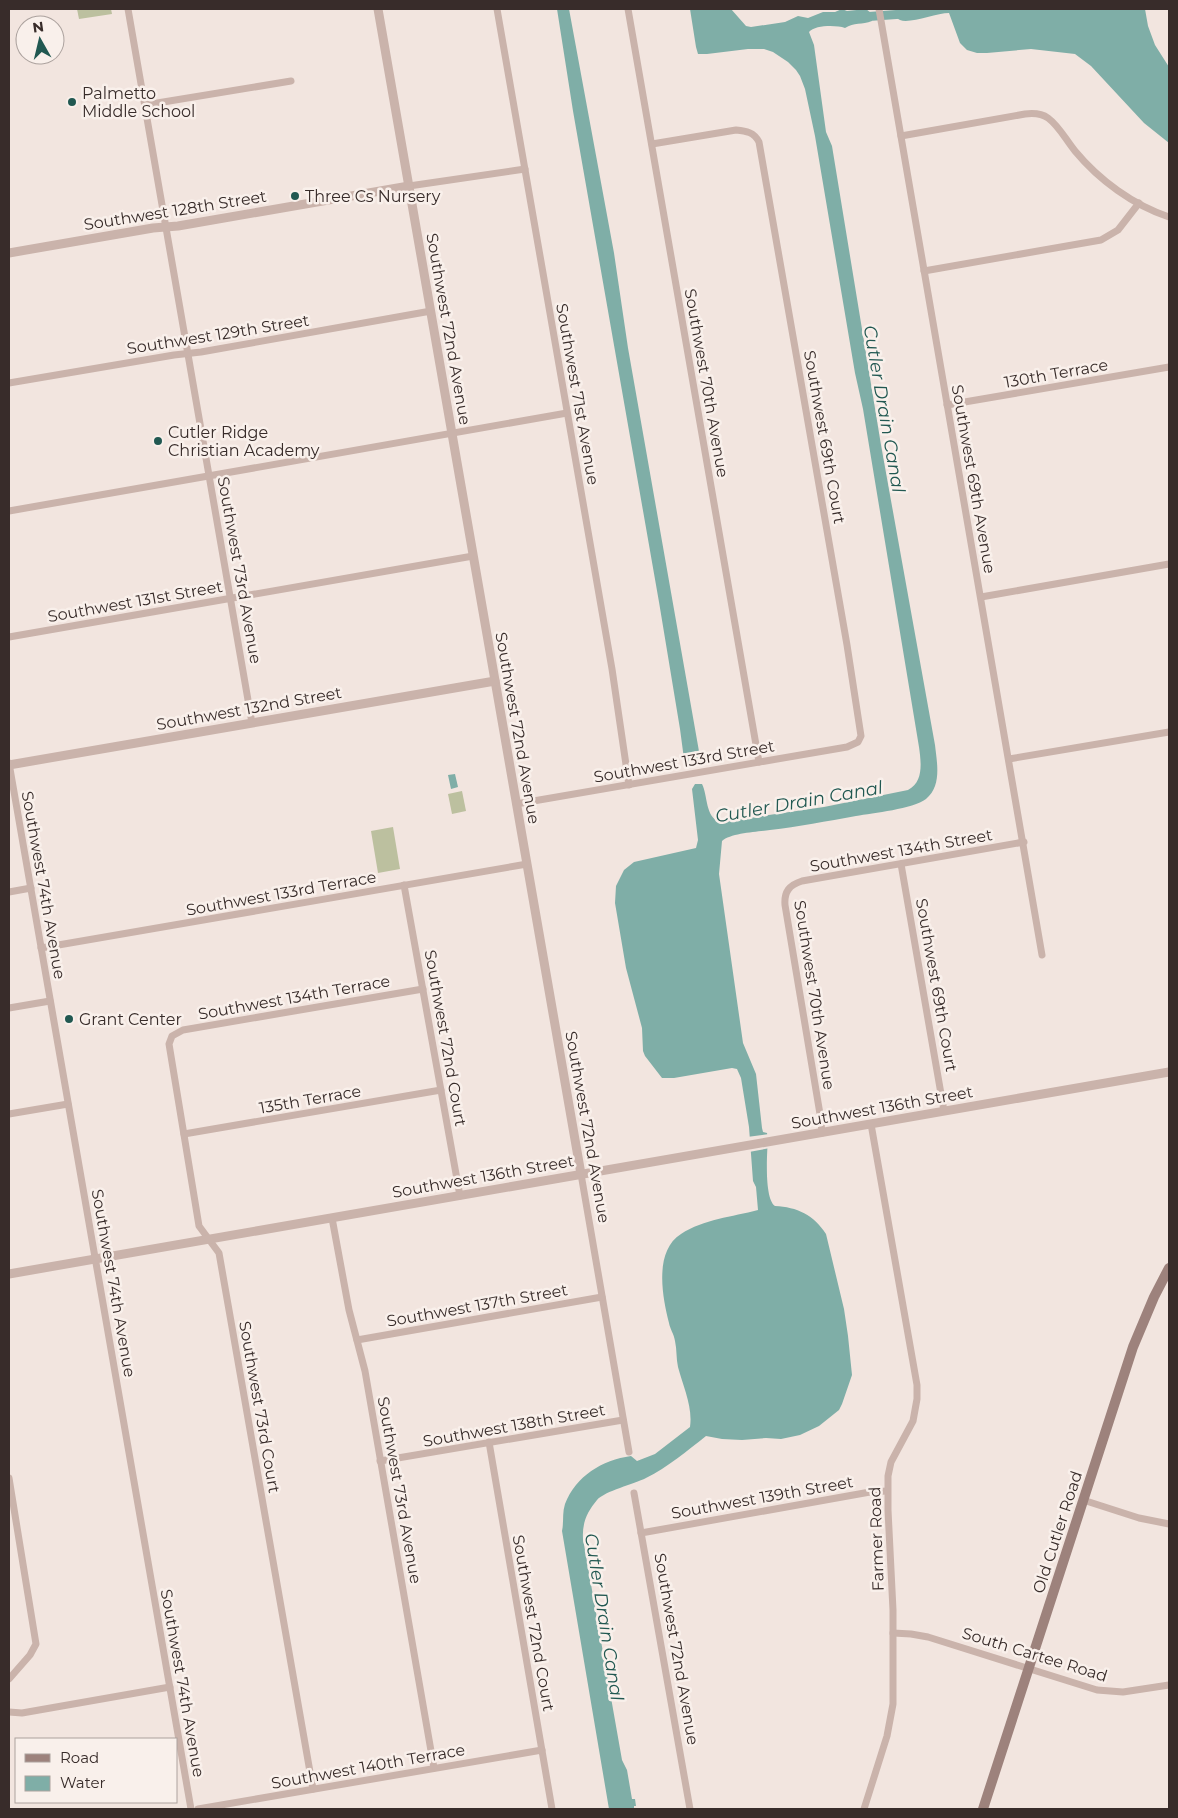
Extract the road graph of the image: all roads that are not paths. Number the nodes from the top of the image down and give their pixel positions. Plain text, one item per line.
1 (128, 9) edge
2 (378, 9) edge
3 (497, 9) edge
4 (628, 9) edge
5 (879, 9) edge
6 (291, 81) dead end
7 (145, 105) junction
8 (901, 136) junction
9 (652, 144) junction
10 (525, 169) junction
11 (409, 186) junction
12 (1139, 203) junction
13 (1169, 217) edge
14 (166, 227) junction
15 (9, 253) edge
16 (924, 271) junction
17 (431, 311) junction
18 (188, 353) junction
19 (1169, 367) edge
20 (9, 383) edge
21 (947, 405) junction
22 (568, 413) junction
23 (452, 434) junction
24 (209, 476) junction
25 (9, 510) edge
26 (474, 556) junction
27 (1169, 564) edge
28 (981, 597) junction
29 (231, 599) junction
30 (9, 637) edge
31 (495, 680) junction
32 (252, 723) junction
33 (1169, 732) edge
34 (856, 744) joint
35 (1009, 759) junction
36 (759, 762) junction
37 (9, 764) edge
38 (629, 785) junction
39 (516, 804) junction
40 (1024, 842) junction
41 (527, 864) junction
42 (901, 864) junction
43 (404, 885) junction
44 (31, 888) junction
45 (787, 891) joint
46 (9, 892) edge
47 (41, 948) junction
48 (1042, 955) dead end
49 (423, 989) junction
50 (50, 1001) junction
51 (9, 1008) edge
52 (172, 1036) joint
53 (1169, 1072) edge
54 (441, 1090) junction
55 (68, 1104) junction
56 (944, 1111) junction
57 (9, 1114) edge
58 (871, 1124) junction
59 (822, 1132) junction
60 (184, 1134) junction
61 (581, 1174) junction
62 (460, 1196) junction
63 (332, 1218) junction
64 (208, 1239) junction
65 (95, 1259) junction
66 (1169, 1268) edge
67 (9, 1274) edge
68 (602, 1297) junction
69 (357, 1340) junction
70 (623, 1420) junction
71 (489, 1442) junction
72 (630, 1452) dead end
73 (380, 1461) junction
74 (9, 1478) edge
75 (887, 1491) junction
76 (634, 1493) dead end
77 (1083, 1500) junction
78 (1169, 1524) edge
79 (641, 1533) junction
80 (893, 1633) junction
81 (1029, 1668) junction
82 (9, 1679) edge
83 (1169, 1685) edge
84 (170, 1686) junction
85 (9, 1712) edge
86 (542, 1750) junction
87 (434, 1768) junction
88 (313, 1789) junction
89 (191, 1809) edge
90 (198, 1809) edge
91 (552, 1809) edge
92 (690, 1809) edge
93 (864, 1809) edge
94 (983, 1809) edge

1 - 7 street, Southwest 73rd Avenue
2 - 11 street, Southwest 72nd Avenue
3 - 10 street, Southwest 71st Avenue
4 - 9 street, Southwest 70th Avenue
5 - 8 street, Southwest 69th Avenue
6 - 7 street
7 - 14 street, Southwest 73rd Avenue
8 - 12 street
8 - 16 street, Southwest 69th Avenue
9 - 34 street, Southwest 69th Court
9 - 36 street, Southwest 70th Avenue
10 - 11 street, Southwest 128th Street
10 - 22 street, Southwest 71st Avenue
11 - 14 street, Southwest 128th Street
11 - 17 street, Southwest 72nd Avenue
12 - 13 street
12 - 16 street
14 - 15 street, Southwest 128th Street
14 - 18 street, Southwest 73rd Avenue
16 - 21 street, Southwest 69th Avenue
17 - 18 street, Southwest 129th Street
17 - 23 street, Southwest 72nd Avenue
18 - 20 street, Southwest 129th Street
18 - 24 street, Southwest 73rd Avenue
19 - 21 street, 130th Terrace
21 - 28 street, Southwest 69th Avenue
22 - 23 street
22 - 38 street, Southwest 71st Avenue
23 - 24 street
23 - 26 street, Southwest 72nd Avenue
24 - 25 street
24 - 29 street, Southwest 73rd Avenue
26 - 29 street, Southwest 131st Street
26 - 31 street, Southwest 72nd Avenue
27 - 28 street
28 - 35 street, Southwest 69th Avenue
29 - 30 street, Southwest 131st Street
29 - 32 street, Southwest 73rd Avenue
31 - 32 street, Southwest 132nd Street
31 - 39 street, Southwest 72nd Avenue
32 - 37 street, Southwest 132nd Street
33 - 35 street
34 - 36 street, Southwest 133rd Street
35 - 40 street, Southwest 69th Avenue
36 - 38 street, Southwest 133rd Street
37 - 44 street, Southwest 74th Avenue
38 - 39 street, Southwest 133rd Street
39 - 41 street, Southwest 72nd Avenue
40 - 42 street, Southwest 134th Street
40 - 48 street, Southwest 69th Avenue
41 - 43 street, Southwest 133rd Terrace
41 - 61 street, Southwest 72nd Avenue
42 - 45 street, Southwest 134th Street
42 - 56 street, Southwest 69th Court
43 - 47 street, Southwest 133rd Terrace
43 - 49 street, Southwest 72nd Court
44 - 46 street
44 - 47 street, Southwest 74th Avenue
45 - 59 street, Southwest 70th Avenue
47 - 50 street, Southwest 74th Avenue
49 - 52 street, Southwest 134th Terrace
49 - 54 street, Southwest 72nd Court
50 - 51 street
50 - 55 street, Southwest 74th Avenue
52 - 60 street, Southwest 73rd Court
53 - 56 street, Southwest 136th Street
54 - 60 street, 135th Terrace
54 - 62 street, Southwest 72nd Court
55 - 57 street
55 - 65 street, Southwest 74th Avenue
56 - 58 street, Southwest 136th Street
58 - 59 street, Southwest 136th Street
58 - 75 street, Farmer Road
59 - 61 street, Southwest 136th Street
60 - 64 street, Southwest 73rd Court
61 - 62 street, Southwest 136th Street
61 - 68 street, Southwest 72nd Avenue
62 - 63 street, Southwest 136th Street
63 - 64 street, Southwest 136th Street
63 - 69 street, Southwest 73rd Avenue
64 - 65 street, Southwest 136th Street
64 - 88 street, Southwest 73rd Court
65 - 67 street, Southwest 136th Street
65 - 84 street, Southwest 74th Avenue
66 - 77 main road, Old Cutler Road
68 - 69 street, Southwest 137th Street
68 - 70 street, Southwest 72nd Avenue
69 - 73 street, Southwest 73rd Avenue
70 - 71 street, Southwest 138th Street
70 - 72 street, Southwest 72nd Avenue
71 - 73 street, Southwest 138th Street
71 - 86 street, Southwest 72nd Court
73 - 87 street, Southwest 73rd Avenue
74 - 82 street
75 - 79 street, Southwest 139th Street
75 - 80 street, Farmer Road
76 - 79 street, Southwest 72nd Avenue
77 - 78 street
77 - 81 main road, Old Cutler Road
79 - 92 street, Southwest 72nd Avenue
80 - 81 street, South Cartee Road
80 - 93 street, Farmer Road
81 - 83 street, South Cartee Road
81 - 94 main road, Old Cutler Road
84 - 85 street
84 - 89 street, Southwest 74th Avenue
86 - 87 street, Southwest 140th Terrace
86 - 91 street, Southwest 72nd Court
87 - 88 street, Southwest 140th Terrace
88 - 90 street, Southwest 140th Terrace

